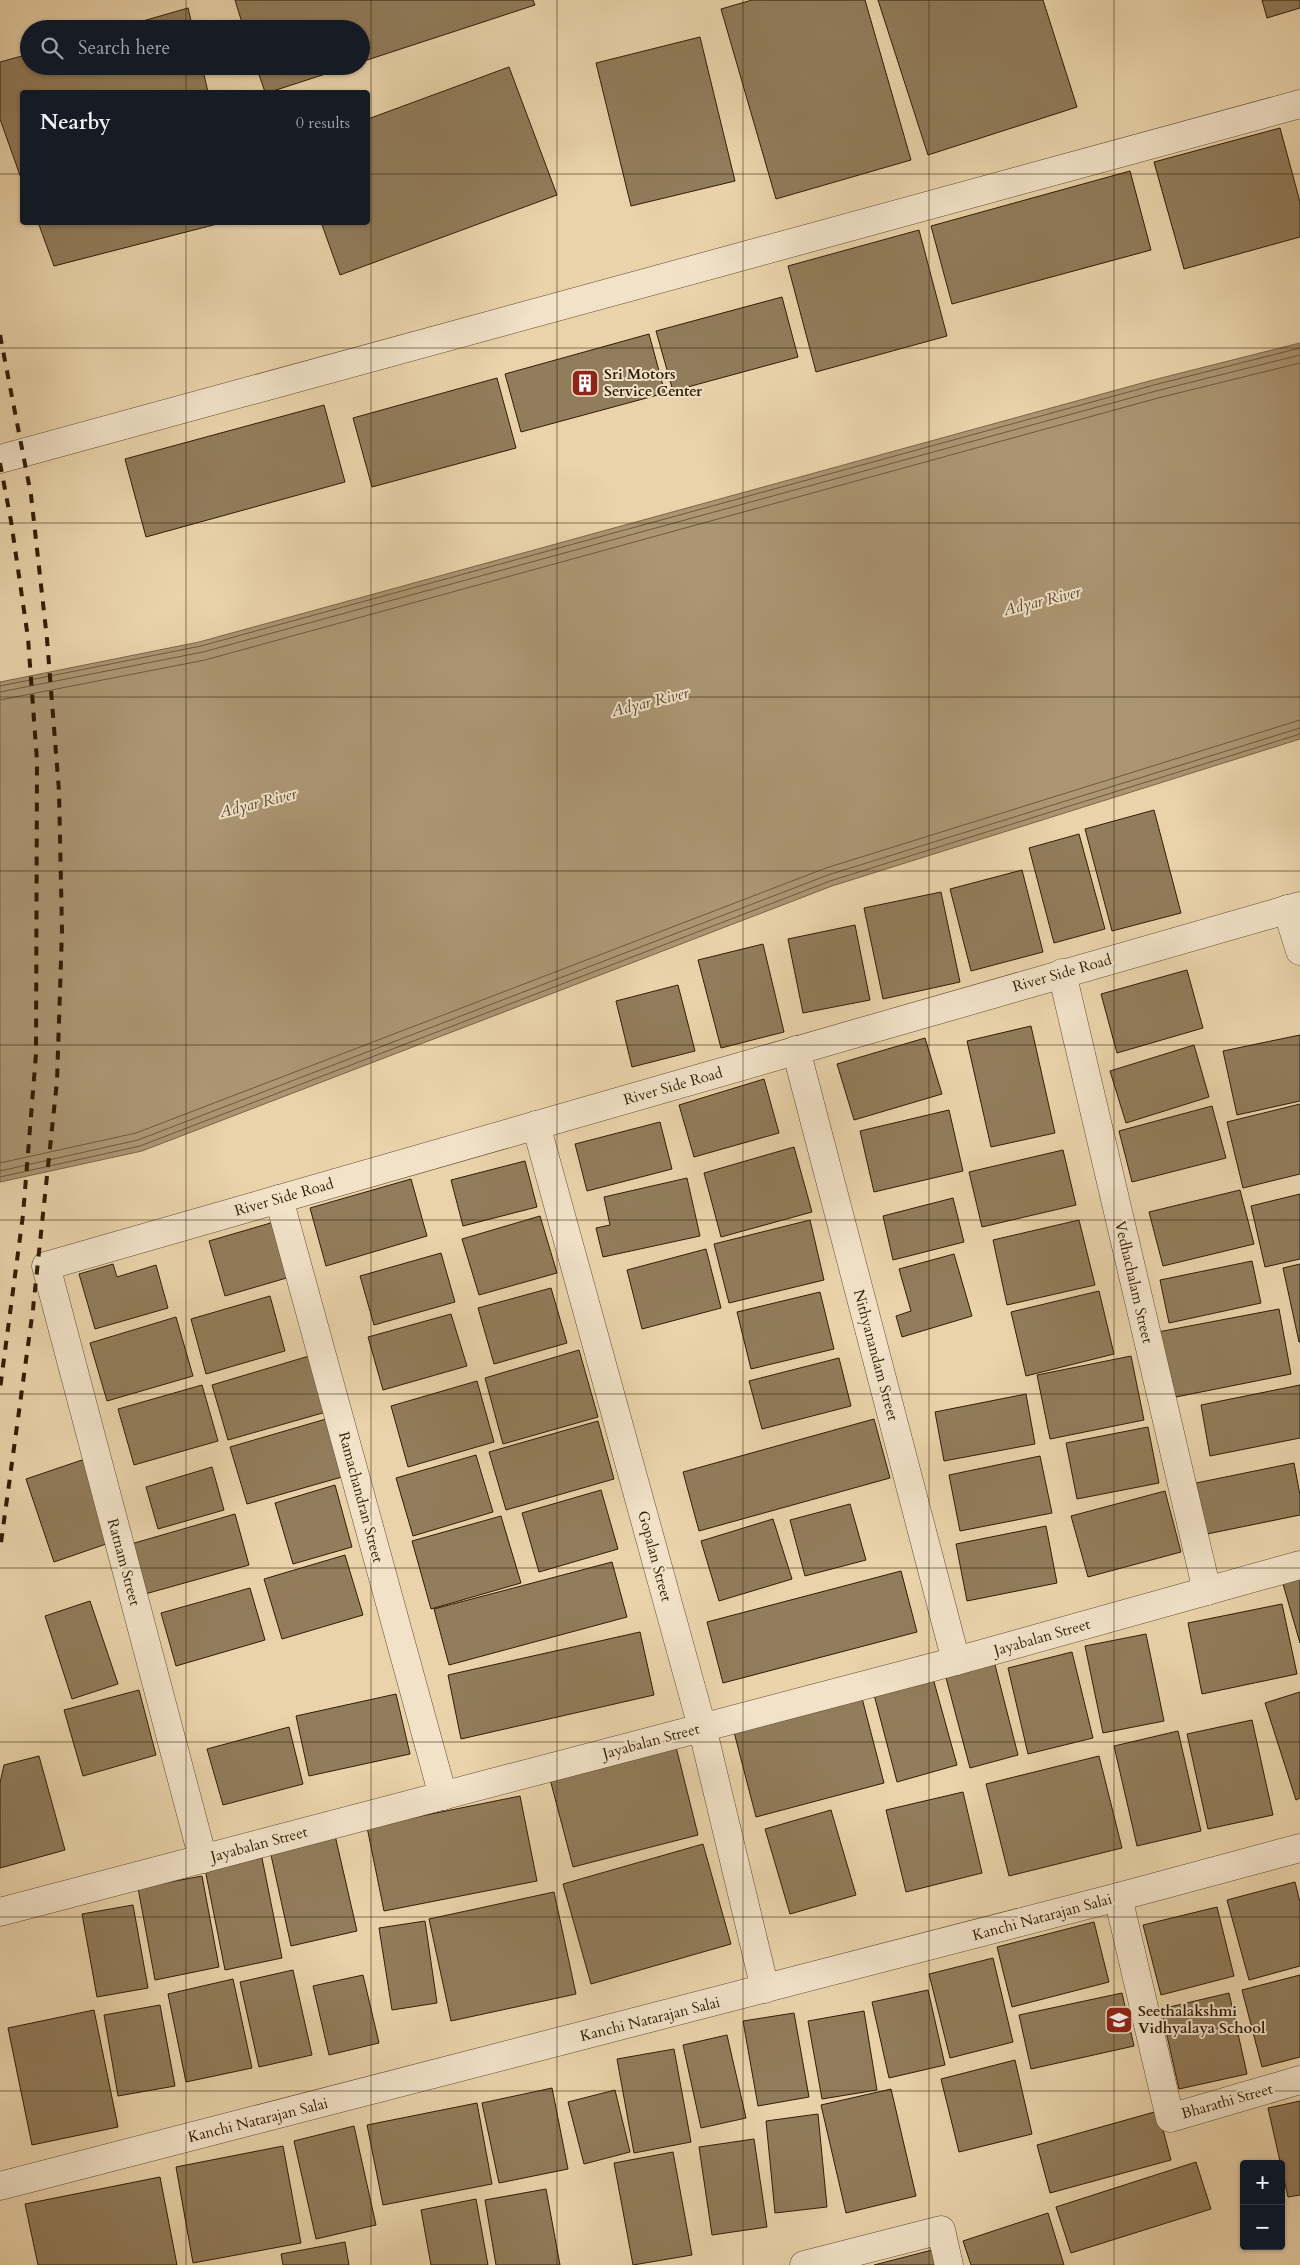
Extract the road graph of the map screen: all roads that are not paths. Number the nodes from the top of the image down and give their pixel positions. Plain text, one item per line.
1 (1300, 104) edge
2 (0, 459) edge
3 (1294, 907) edge
4 (1300, 951) edge
5 (1062, 974) junction
6 (796, 1050) junction
7 (536, 1125) junction
8 (279, 1199) junction
9 (46, 1266) joint
10 (1300, 1565) edge
11 (1207, 1591) junction
12 (956, 1661) junction
13 (702, 1727) junction
14 (443, 1796) junction
15 (1300, 1848) edge
16 (203, 1858) junction
17 (1118, 1897) junction
18 (0, 1912) edge
19 (765, 1989) junction
20 (1300, 2080) edge
21 (0, 2186) edge
22 (804, 2265) edge
23 (949, 2265) edge

1 - 2 street
3 - 4 street
3 - 5 street, River Side Road
5 - 6 street, River Side Road
5 - 11 street, Vedhachalam Street
6 - 7 street, River Side Road
6 - 12 street, Nithyanandam Street
7 - 8 street, River Side Road
7 - 13 street, Gopalan Street
8 - 9 street, River Side Road
8 - 14 street, Ramachandran Street
9 - 16 street, Ratnam Street
10 - 11 street, Jayabalan Street
11 - 12 street, Jayabalan Street
12 - 13 street, Jayabalan Street
13 - 14 street, Jayabalan Street
13 - 19 street, Gopalan Street
14 - 16 street, Jayabalan Street
15 - 17 street, Kanchi Natarajan Salai
16 - 18 street, Jayabalan Street
17 - 19 street, Kanchi Natarajan Salai
17 - 20 street, Bharathi Street
19 - 21 street, Kanchi Natarajan Salai
22 - 23 street

